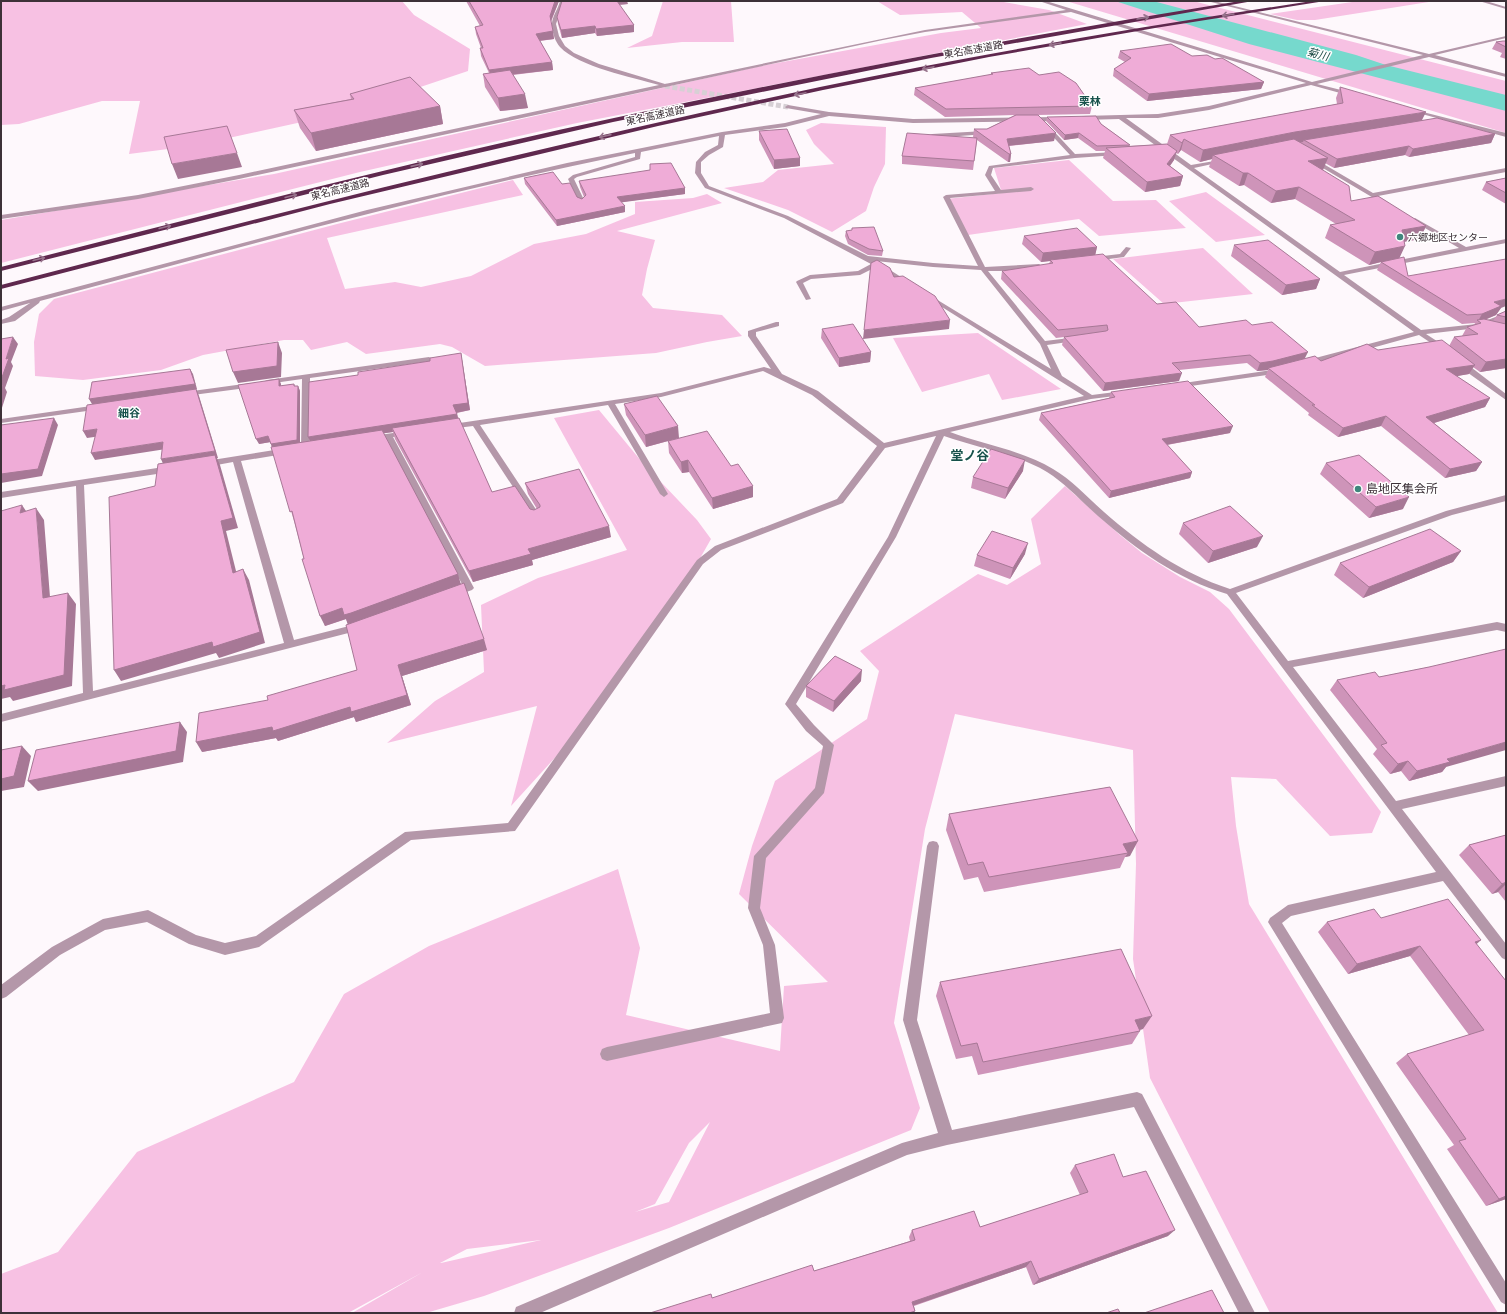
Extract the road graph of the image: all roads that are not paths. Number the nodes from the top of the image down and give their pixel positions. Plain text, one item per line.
1 (562, 1) edge
2 (1041, 1) edge
3 (1209, 1) edge
4 (1250, 1) edge
5 (1322, 1) edge
6 (1482, 1) edge
7 (1506, 8) edge
8 (1069, 10) junction
9 (1506, 37) edge
10 (1490, 41) junction
11 (1501, 45) edge
12 (1425, 55) junction
13 (1506, 76) edge
14 (1315, 83) junction
15 (1304, 85) junction
16 (665, 86) junction
17 (788, 106) tunnel mouth
18 (1404, 108) edge
19 (829, 114) junction
20 (1407, 114) edge
21 (1120, 117) junction
22 (1077, 118) edge
23 (1039, 119) junction
24 (1062, 119) edge
25 (1014, 120) junction
26 (1437, 122) junction
27 (1429, 123) edge
28 (1003, 125) edge
29 (991, 130) edge
30 (722, 134) junction
31 (1506, 135) edge
32 (923, 136) edge
33 (1506, 141) edge
34 (638, 150) junction
35 (1158, 150) edge
36 (1165, 150) junction
37 (1127, 152) edge
38 (1304, 155) edge
39 (1074, 156) junction
40 (1228, 159) edge
41 (1189, 167) junction
42 (1506, 170) edge
43 (1031, 189) dead end
44 (999, 192) junction
45 (1373, 195) junction
46 (582, 202) edge
47 (1393, 207) edge
48 (1406, 214) edge
49 (1, 218) edge
50 (1506, 241) edge
51 (1128, 248) dead end
52 (1465, 249) junction
53 (865, 257) junction
54 (1090, 260) edge
55 (876, 264) junction
56 (1043, 265) edge
57 (1, 269) edge
58 (983, 269) junction
59 (1339, 274) junction
60 (1, 286) edge
61 (917, 290) edge
62 (924, 294) edge
63 (43, 298) junction
64 (808, 299) dead end
65 (1, 309) edge
66 (1506, 315) edge
67 (1, 322) edge
68 (776, 324) dead end
69 (1478, 326) junction
70 (1492, 329) edge
71 (1421, 332) junction
72 (1087, 338) edge
73 (1043, 343) junction
74 (429, 359) edge
75 (1300, 365) edge
76 (1285, 369) edge
77 (779, 376) junction
78 (306, 377) junction
79 (1060, 378) junction
80 (1169, 387) edge
81 (1130, 392) edge
82 (173, 396) edge
83 (1091, 397) junction
84 (1506, 398) edge
85 (610, 403) junction
86 (103, 406) edge
87 (1, 421) edge
88 (475, 423) junction
89 (443, 428) edge
90 (412, 432) edge
91 (942, 432) junction
92 (388, 436) junction
93 (366, 439) edge
94 (882, 446) junction
95 (236, 459) junction
96 (197, 465) edge
97 (181, 467) edge
98 (80, 483) junction
99 (664, 494) dead end
100 (1, 495) edge
101 (1506, 498) edge
102 (537, 517) edge
103 (1230, 592) junction
104 (447, 596) edge
105 (373, 623) edge
106 (1506, 628) edge
107 (290, 646) junction
108 (1286, 665) junction
109 (88, 696) junction
110 (1, 718) edge
111 (1506, 781) edge
112 (1393, 806) junction
113 (933, 846) dead end
114 (1446, 875) junction
115 (1506, 954) edge
116 (1, 993) edge
117 (607, 1054) dead end
118 (947, 1138) junction
119 (1506, 1297) edge
120 (522, 1313) edge
121 (1247, 1313) edge

1 - 16 street
2 - 8 street
3 - 12 street
57 -> 4 highway, 東名高速道路
5 -> 60 highway, 東名高速道路
6 - 7 street
8 - 14 street
8 - 16 street
9 - 10 street
10 - 11 street
10 - 12 street
12 - 13 street
12 - 14 street
14 - 15 street
14 - 15 street
15 - 21 street
16 - 49 street
17 - 19 street
18 - 31 street
19 - 25 street
19 - 30 street
20 - 26 street
21 - 22 street
21 - 36 street
23 - 24 street
23 - 25 street
23 - 39 street
25 - 28 street
26 - 27 street
26 - 33 street
29 - 32 street
30 - 34 street
30 - 53 street
34 - 46 street
34 - 63 street
35 - 36 street
36 - 41 street
37 - 39 street
38 - 45 street
39 - 44 street
40 - 41 street
41 - 59 street
42 - 45 street
43 - 44 street
44 - 58 street
45 - 47 street
48 - 52 street
50 - 52 street
51 - 54 street
52 - 59 street
53 - 55 street
53 - 58 street
55 - 61 street
55 - 64 street
56 - 58 street
58 - 73 street
59 - 71 street
62 - 79 street
63 - 65 street
63 - 67 street
66 - 69 street
68 - 77 street
69 - 70 street
69 - 71 street
71 - 75 street
71 - 84 street
72 - 73 street
73 - 79 street
74 - 78 street
76 - 80 street
77 - 85 street
77 - 94 street
78 - 82 street
78 - 95 street
79 - 83 street
81 - 83 street
83 - 91 street
85 - 88 street
85 - 99 street
86 - 87 street
88 - 89 street
88 - 102 street
90 - 92 street
91 - 94 street
91 - 103 street
91 - 117 street
92 - 93 street
92 - 104 street
94 - 116 street
95 - 96 street
95 - 107 street
97 - 98 street
98 - 100 street
98 - 109 street
101 - 103 street
103 - 108 street
105 - 107 street
106 - 108 street
107 - 109 street
108 - 112 street
109 - 110 street
111 - 112 street
112 - 114 street
113 - 118 street
114 - 115 street
114 - 119 street
118 - 120 street
118 - 121 street

